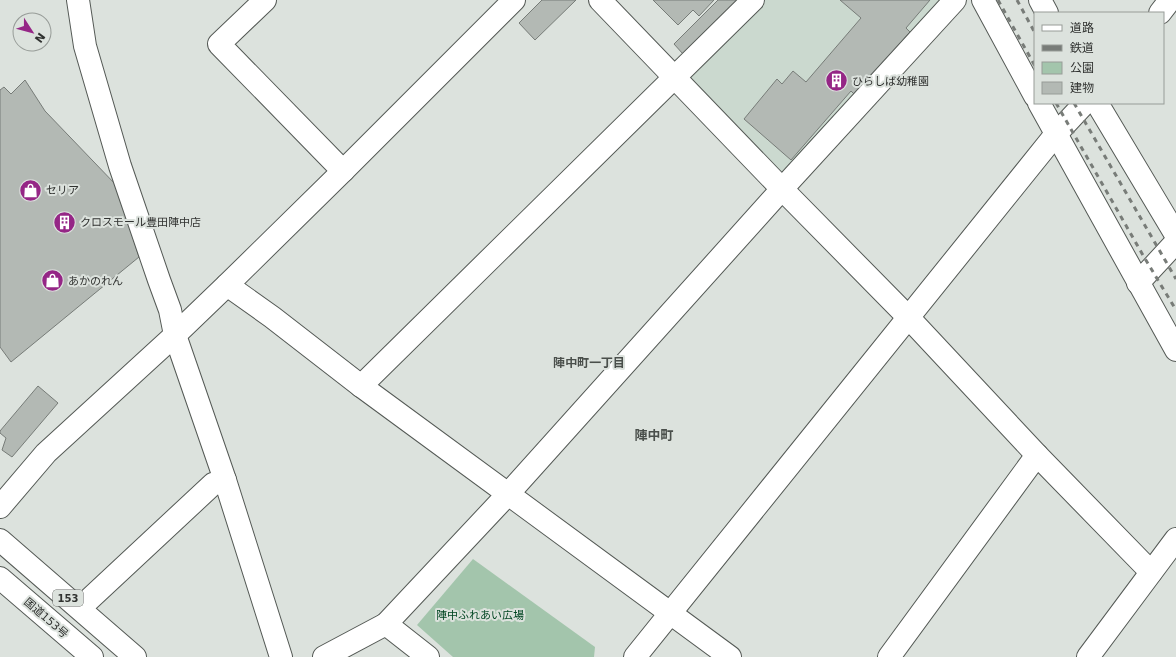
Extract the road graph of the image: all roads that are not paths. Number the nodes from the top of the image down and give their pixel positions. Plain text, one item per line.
1 (78, 0) edge
2 (265, 0) edge
3 (514, 0) edge
4 (600, 0) edge
5 (753, 0) edge
6 (955, 0) edge
7 (983, 0) edge
8 (1040, 0) edge
9 (1170, 0) edge
10 (1046, 12) edge
11 (1161, 12) edge
12 (674, 78) junction
13 (1034, 94) edge
14 (1040, 104) edge
15 (1084, 104) edge
16 (1098, 104) edge
17 (1056, 134) junction
18 (343, 171) junction
19 (782, 189) junction
20 (1176, 235) edge
21 (1176, 242) edge
22 (1138, 283) junction
23 (227, 285) junction
24 (908, 317) junction
25 (175, 335) junction
26 (1176, 350) edge
27 (361, 386) junction
28 (1037, 455) junction
29 (225, 480) junction
30 (508, 494) junction
31 (0, 506) edge
32 (1176, 539) edge
33 (0, 540) edge
34 (1151, 572) junction
35 (0, 578) edge
36 (80, 608) junction
37 (670, 614) junction
38 (386, 624) junction
39 (92, 657) edge
40 (135, 657) edge
41 (281, 657) edge
42 (324, 657) edge
43 (428, 657) edge
44 (635, 657) edge
45 (730, 657) edge
46 (889, 657) edge
47 (1088, 657) edge

1 - 25 main road
2 - 18 main road
3 - 18 main road
4 - 12 main road
5 - 12 main road
6 - 19 main road
7 - 13 main road
8 - 10 main road
9 - 11 main road
12 - 19 main road
12 - 27 main road
14 - 17 main road
15 - 17 main road
16 - 20 main road
17 - 22 main road
17 - 24 main road
18 - 23 main road
19 - 24 main road
19 - 30 main road
21 - 22 main road
22 - 26 main road
23 - 25 main road
23 - 27 main road
24 - 28 main road
24 - 37 main road
25 - 29 main road
25 - 31 main road
27 - 30 main road
28 - 34 main road
28 - 46 main road
29 - 36 main road
29 - 41 main road
30 - 37 main road
30 - 38 main road
32 - 34 main road
33 - 36 main road, 153
34 - 47 main road
35 - 39 main road, 国道153号 / 153
36 - 40 main road, 153
37 - 44 main road
37 - 45 main road
38 - 42 main road
38 - 43 main road

